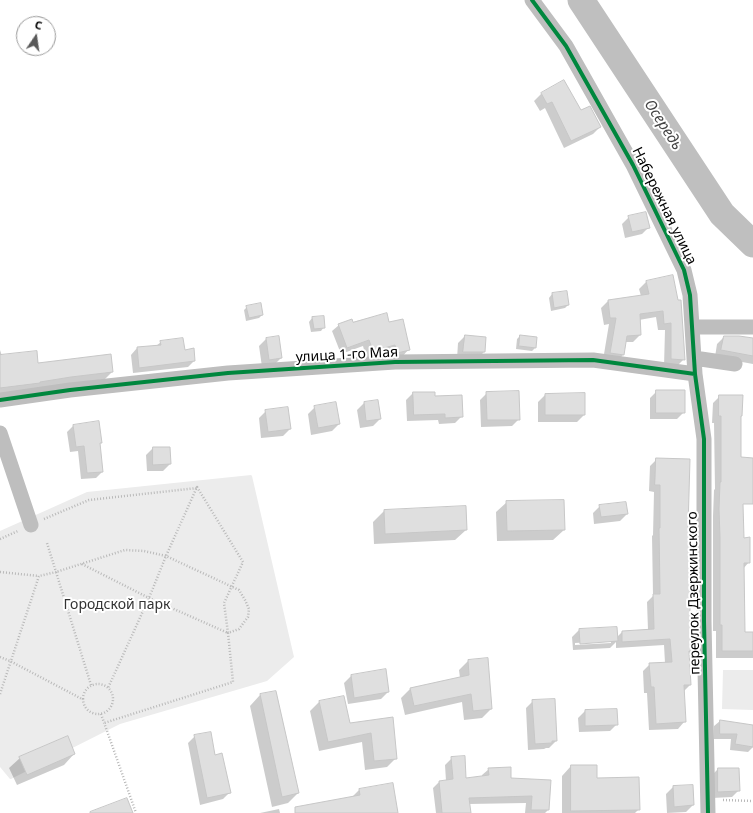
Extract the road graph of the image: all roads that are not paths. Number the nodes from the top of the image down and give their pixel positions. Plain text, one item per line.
1 (532, 0) edge
2 (692, 327) junction
3 (753, 327) edge
4 (694, 358) junction
5 (735, 364) dead end
6 (695, 374) junction
7 (0, 400) edge
8 (0, 433) edge
9 (31, 525) road end
10 (708, 806) edge

1 - 2 street, Набережная улица
2 - 3 street
2 - 4 street, Набережная улица
4 - 5 street
4 - 6 street, Набережная улица
6 - 7 street, улица 1-го Мая
6 - 10 street, переулок Дзержинского
8 - 9 street

